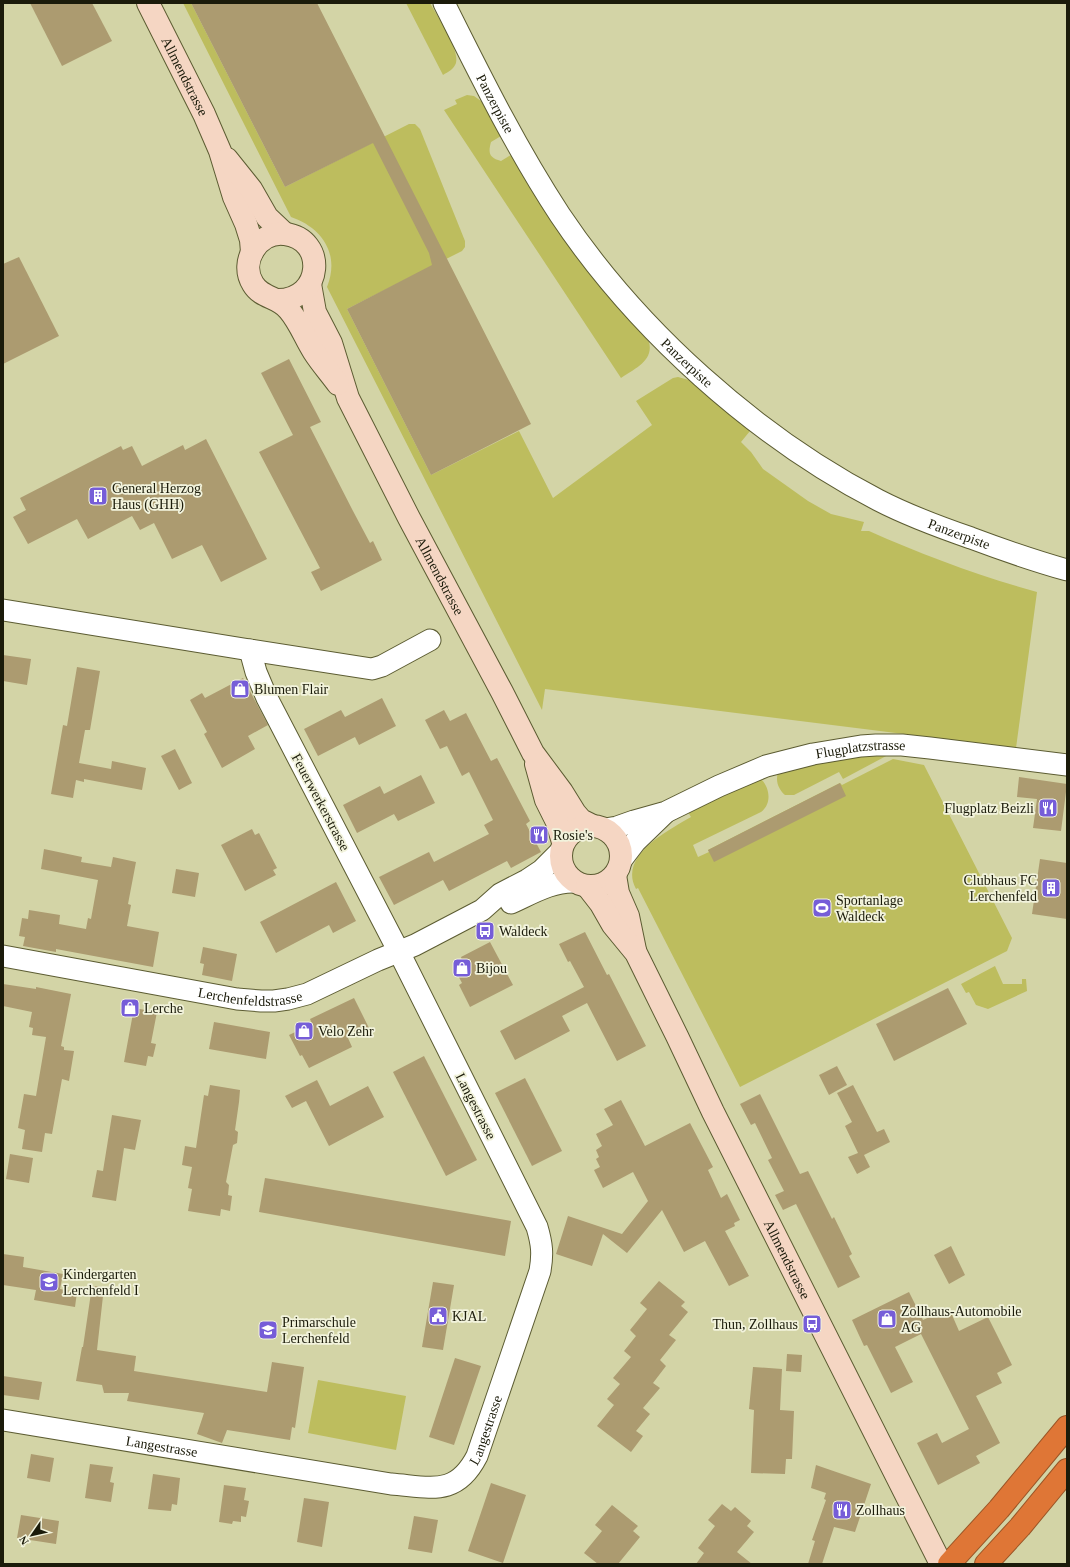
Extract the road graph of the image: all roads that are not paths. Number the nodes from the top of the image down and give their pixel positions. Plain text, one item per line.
1 (148, 3) edge
2 (444, 3) edge
3 (220, 151) junction
4 (285, 234) junction
5 (252, 252) junction
6 (310, 284) junction
7 (278, 300) junction
8 (348, 398) junction
9 (1067, 570) edge
10 (3, 610) edge
11 (430, 640) dead end
12 (250, 650) junction
13 (533, 753) junction
14 (1067, 765) edge
15 (666, 812) junction
16 (598, 827) junction
17 (562, 847) junction
18 (618, 867) junction
19 (581, 884) junction
20 (482, 910) junction
21 (399, 952) junction
22 (636, 954) junction
23 (3, 956) edge
24 (3, 1420) edge
25 (1067, 1426) edge
26 (1067, 1470) edge
27 (941, 1564) edge
28 (949, 1564) edge
29 (986, 1564) edge

1 - 3 main road, Allmendstrasse
2 - 9 street, Panzerpiste
3 - 4 main road, Allmendstrasse
3 - 5 main road, Allmendstrasse
4 - 5 main road
4 - 6 main road
5 - 7 main road
6 - 7 main road
6 - 8 main road, Allmendstrasse
7 - 8 main road, Allmendstrasse
8 - 13 main road, Allmendstrasse
10 - 12 street
11 - 12 street
12 - 21 street, Feuerwerkerstrasse
13 - 16 main road, Allmendstrasse
13 - 17 main road, Allmendstrasse
14 - 15 street, Flugplatzstrasse
15 - 16 street, Flugplatzstrasse
15 - 18 street, Flugplatzstrasse
16 - 17 main road
16 - 18 main road
17 - 19 main road
17 - 20 street, Lerchenfeldstrasse
18 - 19 main road
18 - 22 main road, Allmendstrasse
19 - 20 street, Lerchenfeldstrasse
19 - 22 main road, Allmendstrasse
20 - 21 street, Lerchenfeldstrasse
21 - 23 street, Lerchenfeldstrasse
21 - 24 street, Langestrasse
22 - 27 main road, Allmendstrasse
25 - 28 highway
26 - 29 highway

